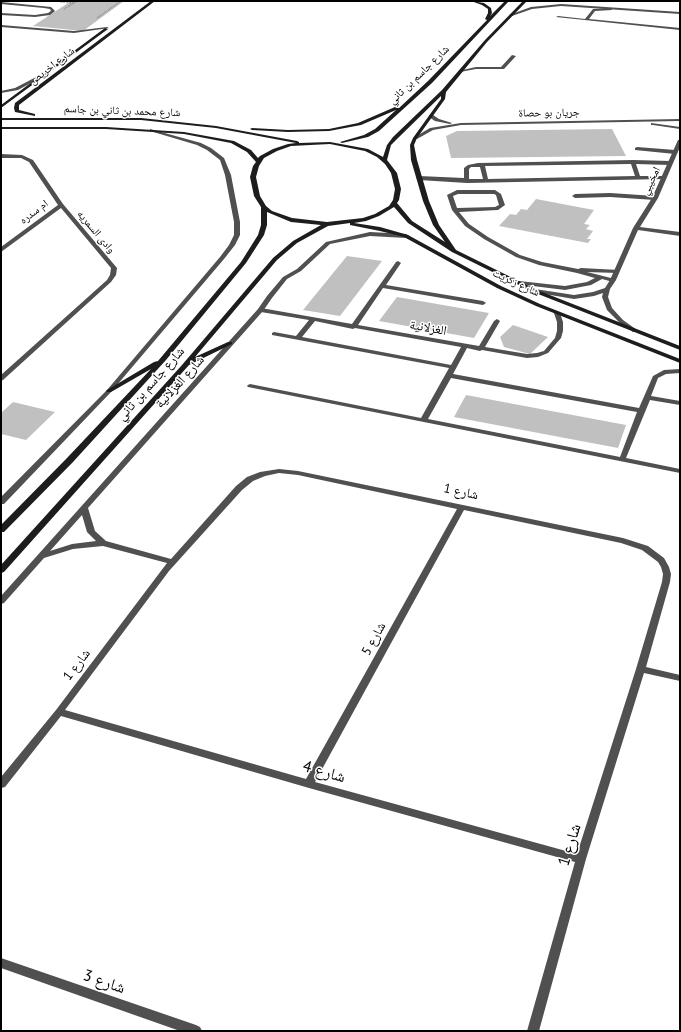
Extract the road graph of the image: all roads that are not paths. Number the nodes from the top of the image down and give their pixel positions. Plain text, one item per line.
1 (144, 1) edge
2 (153, 1) edge
3 (472, 1) edge
4 (507, 1) edge
5 (525, 1) edge
6 (582, 1) edge
7 (1, 3) edge
8 (662, 11) junction
9 (680, 12) edge
10 (1, 14) edge
11 (126, 15) dead end
12 (512, 15) junction
13 (589, 15) junction
14 (558, 16) dead end
15 (586, 20) junction
16 (487, 22) junction
17 (113, 24) dead end
18 (680, 25) edge
19 (1, 26) edge
20 (107, 28) junction
21 (680, 29) edge
22 (514, 56) dead end
23 (470, 60) junction
24 (488, 68) junction
25 (460, 71) junction
26 (42, 76) junction
27 (444, 91) junction
28 (1, 92) edge
29 (403, 106) junction
30 (1, 107) edge
31 (431, 116) junction
32 (78, 118) junction
33 (1, 119) edge
34 (680, 120) edge
35 (638, 122) junction
36 (461, 124) junction
37 (216, 127) junction
38 (1, 128) edge
39 (680, 128) edge
40 (152, 130) junction
41 (415, 138) junction
42 (680, 141) edge
43 (312, 143) junction
44 (333, 143) junction
45 (637, 149) dead end
46 (675, 152) junction
47 (1, 156) edge
48 (384, 160) junction
49 (258, 161) junction
50 (633, 162) junction
51 (670, 163) junction
52 (482, 165) junction
53 (664, 177) junction
54 (419, 178) junction
55 (638, 178) junction
56 (467, 181) junction
57 (486, 181) junction
58 (656, 195) junction
59 (575, 196) dead end
60 (394, 204) junction
61 (61, 205) junction
62 (264, 207) junction
63 (455, 210) junction
64 (345, 223) junction
65 (327, 224) junction
66 (636, 228) junction
67 (680, 234) edge
68 (406, 236) junction
69 (1, 250) edge
70 (454, 251) junction
71 (398, 263) dead end
72 (578, 270) junction
73 (617, 270) junction
74 (601, 277) junction
75 (613, 280) junction
76 (519, 283) junction
77 (382, 286) junction
78 (607, 289) junction
79 (535, 291) junction
80 (483, 303) dead end
81 (261, 310) junction
82 (557, 313) junction
83 (314, 319) junction
84 (497, 321) dead end
85 (353, 327) junction
86 (635, 331) junction
87 (274, 334) dead end
88 (298, 338) junction
89 (230, 343) junction
90 (464, 346) junction
91 (680, 348) edge
92 (480, 349) junction
93 (164, 359) junction
94 (680, 361) edge
95 (184, 366) junction
96 (453, 367) junction
97 (680, 371) edge
98 (448, 375) junction
99 (1, 379) edge
100 (250, 386) dead end
101 (109, 391) junction
102 (647, 397) junction
103 (680, 403) edge
104 (642, 411) junction
105 (423, 420) junction
106 (622, 460) junction
107 (680, 472) edge
108 (1, 502) edge
109 (84, 507) junction
110 (462, 507) junction
111 (1, 530) edge
112 (103, 543) junction
113 (40, 557) junction
114 (173, 562) junction
115 (1, 570) edge
116 (1, 601) edge
117 (641, 669) junction
118 (680, 678) edge
119 (59, 712) junction
120 (1, 784) edge
121 (309, 784) junction
122 (580, 859) junction
123 (1, 963) edge
124 (170, 1027) edge
125 (196, 1031) edge
126 (533, 1031) edge

1 - 11 main road
2 - 32 main road, شارع اخريص
3 - 16 main road
4 - 16 main road, شارع جاسم بن ثاني
5 - 12 main road, شارع جاسم بن ثاني
6 - 9 street
7 - 10 street
8 - 9 street
8 - 12 street
8 - 13 street
12 - 23 main road, شارع جاسم بن ثاني
13 - 15 street
13 - 18 street
14 - 15 street
15 - 21 street
16 - 29 main road, شارع جاسم بن ثاني
17 - 20 main road, شارع اخريص
19 - 20 street
20 - 26 main road, شارع اخريص
22 - 24 street
23 - 24 street
23 - 25 main road, شارع جاسم بن ثاني
24 - 25 street
25 - 27 main road, شارع جاسم بن ثاني
26 - 28 street
26 - 30 main road, شارع اخريص
27 - 31 main road
27 - 48 main road, شارع جاسم بن ثاني
29 - 37 main road
29 - 44 main road, شارع جاسم بن ثاني
31 - 36 street, جريان بو حصاة
31 - 41 main road
32 - 33 main road, شارع محمد بن ثاني بن جاسم
32 - 37 main road, شارع محمد بن ثاني بن جاسم
34 - 35 street, جريان بو حصاة
35 - 36 street, جريان بو حصاة
35 - 39 street, جريان بو حصاة
36 - 41 street, جريان بو حصاة
37 - 43 main road, شارع محمد بن ثاني بن جاسم
38 - 40 main road, شارع محمد بن ثاني بن جاسم
40 - 49 main road, شارع محمد بن ثاني بن جاسم
40 - 101 street
41 - 54 main road
42 - 46 street, امخيبي
43 - 44 main road
43 - 49 main road
44 - 48 main road
45 - 46 street
46 - 51 street, امخيبي
47 - 61 street, وادى السمريه
48 - 60 main road
49 - 62 main road
50 - 51 street
50 - 52 street
50 - 55 street
51 - 53 street, امخيبي
52 - 56 street
52 - 57 street
53 - 55 street
53 - 58 street, امخيبي
54 - 56 street
54 - 70 main road
55 - 57 street
56 - 57 street
58 - 59 street
58 - 66 street, امخيبي
60 - 64 main road
60 - 70 main road, شارع زكريت
61 - 69 street, ام سدره
61 - 99 street, وادى السمريه
62 - 65 main road
62 - 93 main road, شارع جاسم بن ثاني
63 - 63 street
63 - 72 street
64 - 65 main road
64 - 68 main road, شارع زكريت
65 - 95 main road, شارع جاسم بن ثاني
66 - 67 street
66 - 73 street, امخيبي
68 - 81 street, شارع الغزلانية
68 - 82 main road, شارع زكريت
70 - 76 main road, شارع زكريت
71 - 77 street
72 - 73 street
72 - 74 street
73 - 75 street, امخيبي
74 - 75 street
74 - 76 street
75 - 78 street, امخيبي
76 - 79 main road, شارع زكريت
77 - 80 street
77 - 85 street
78 - 79 street
78 - 86 street
79 - 86 main road, شارع زكريت
81 - 83 street, الغزلانية
81 - 89 street, شارع الغزلانية
82 - 92 street, الغزلانية
82 - 94 main road, شارع زكريت
83 - 85 street, الغزلانية
83 - 88 street
84 - 92 street
85 - 90 street, الغزلانية
86 - 91 main road, شارع زكريت
87 - 88 street
88 - 96 street
89 - 95 main road
89 - 109 street, شارع الغزلانية
90 - 92 street, الغزلانية
90 - 96 street
93 - 101 main road
93 - 111 main road, شارع جاسم بن ثاني
95 - 115 main road, شارع جاسم بن ثاني
96 - 98 street
97 - 102 street
98 - 104 street
98 - 105 street
100 - 105 street
101 - 108 street
102 - 103 street
102 - 104 street
104 - 106 street
105 - 106 street
106 - 107 street
109 - 112 street
109 - 113 street, شارع الغزلانية
110 - 114 street, شارع 1
110 - 117 street, شارع 1
110 - 121 street, شارع 5
112 - 113 street
112 - 114 street
113 - 116 street, شارع الغزلانية
114 - 119 street, شارع 1
117 - 118 street
117 - 122 street, شارع 1
119 - 120 street, شارع 1
119 - 121 street, شارع 4
121 - 122 street, شارع 4
122 - 126 street, شارع 1
123 - 124 street, شارع 3
124 - 125 street, شارع 3

